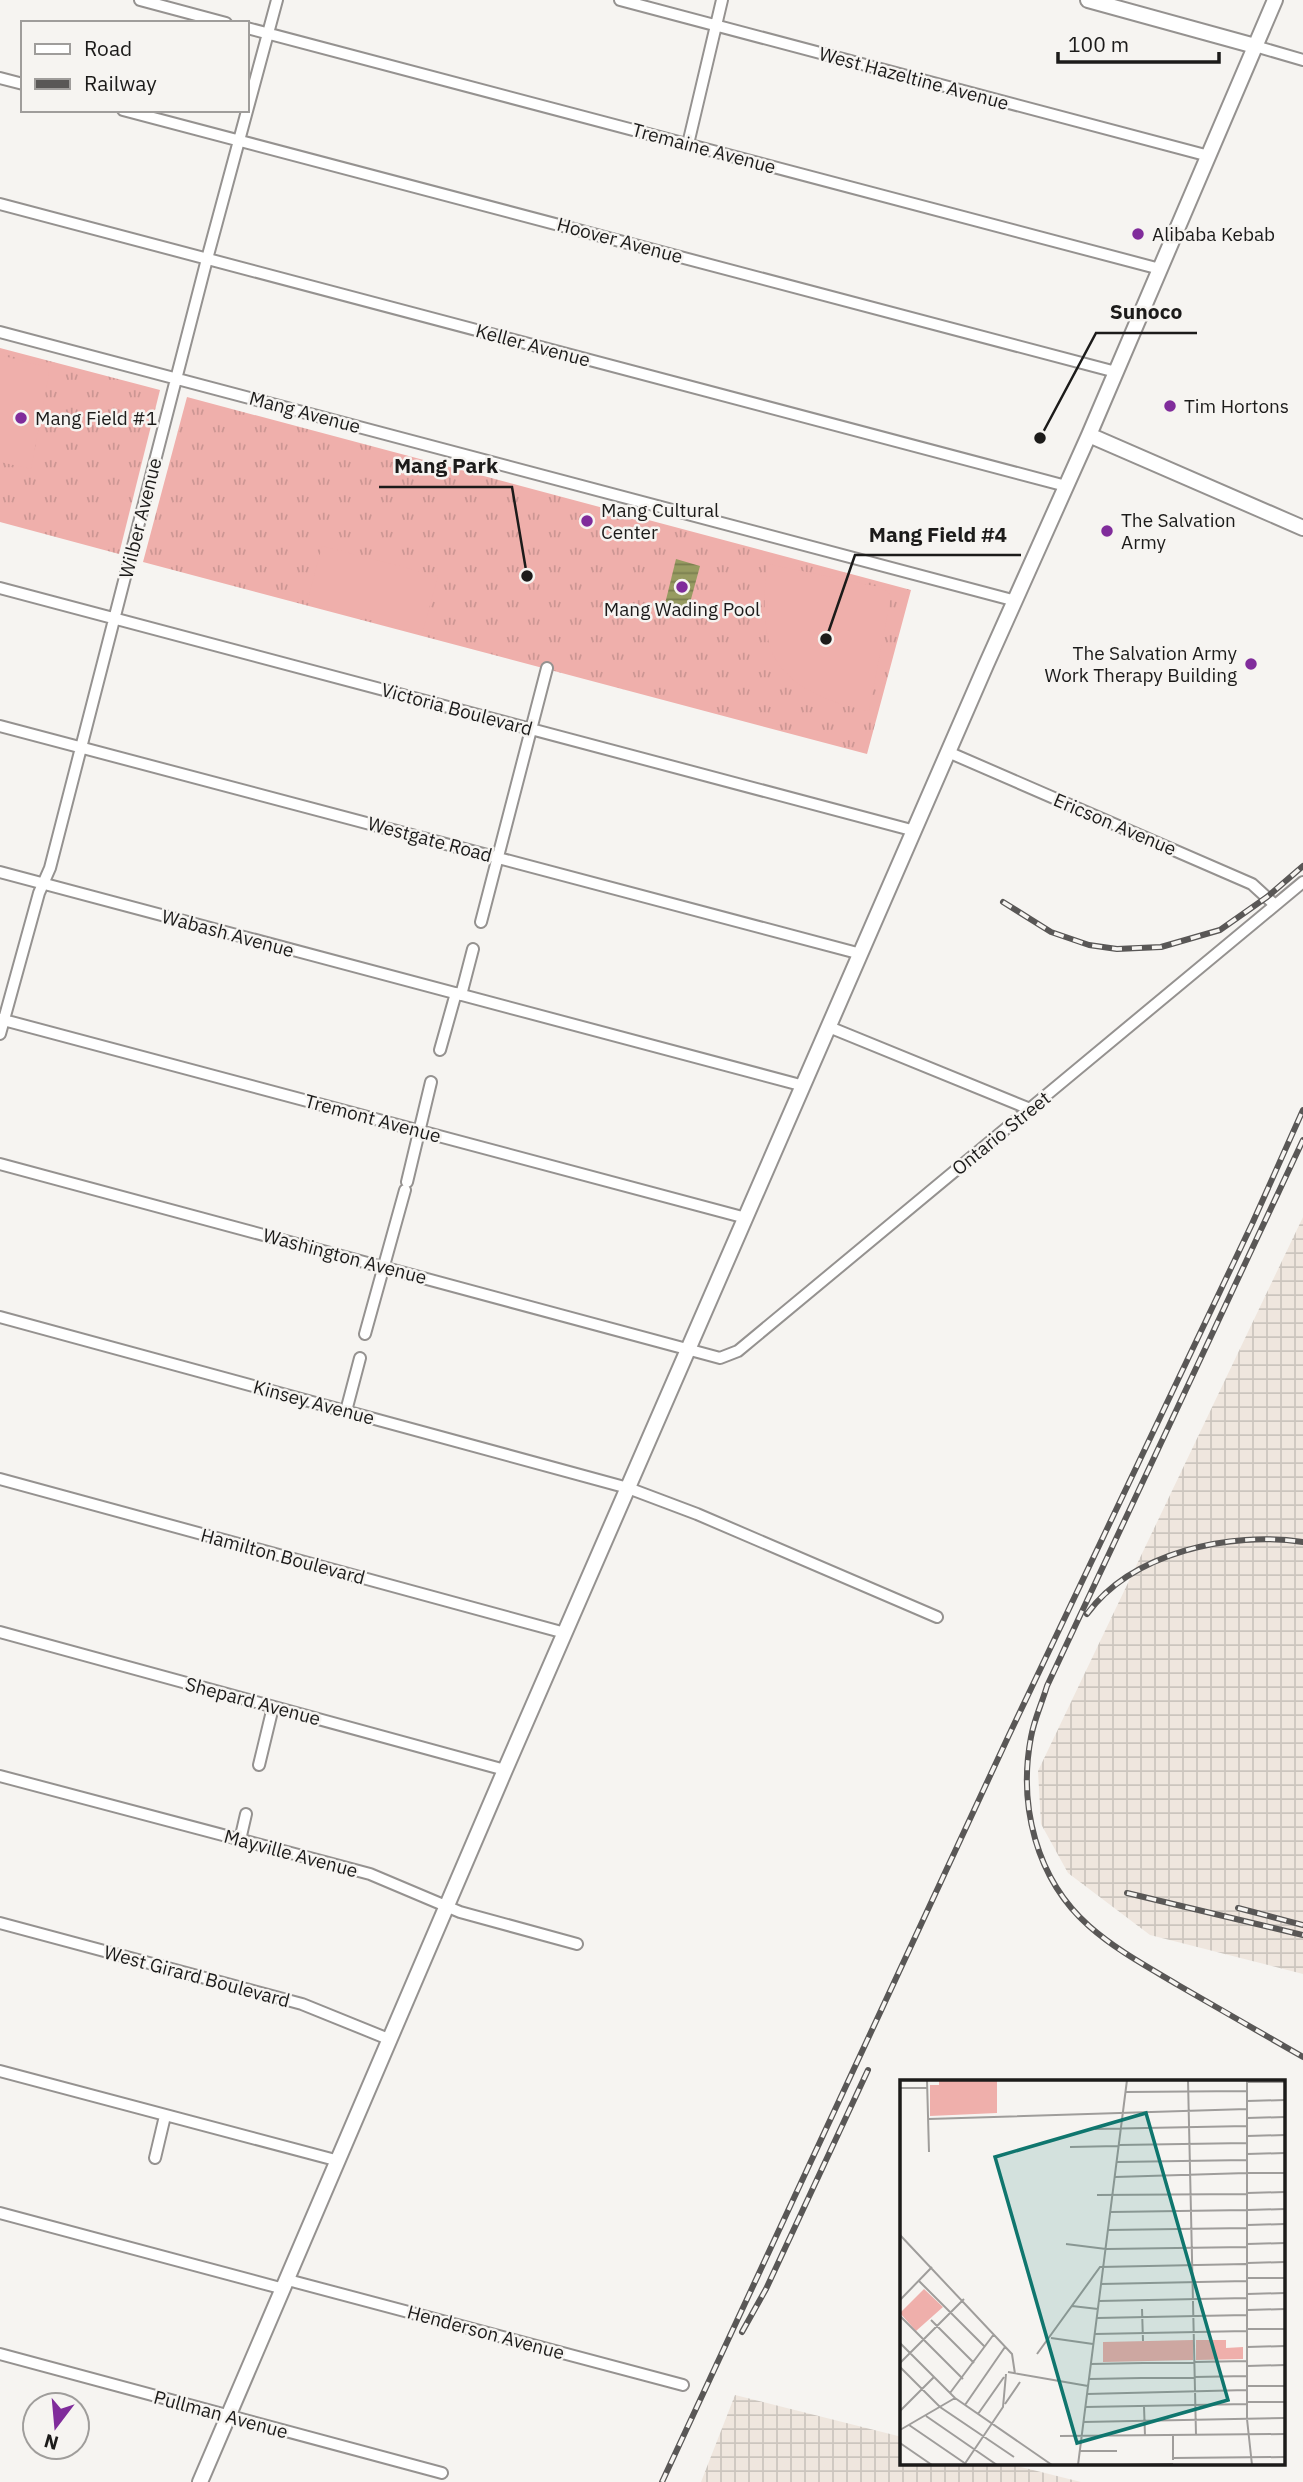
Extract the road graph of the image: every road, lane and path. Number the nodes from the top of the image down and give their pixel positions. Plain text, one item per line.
1 (140, 0) edge
2 (277, 0) edge
3 (620, 0) edge
4 (722, 0) edge
5 (1088, 0) edge
6 (1275, 0) edge
7 (219, 21) edge
8 (716, 25) junction
9 (248, 28) edge
10 (268, 34) junction
11 (1255, 46) junction
12 (1303, 60) edge
13 (0, 78) edge
14 (21, 83) edge
15 (248, 108) edge
16 (130, 112) edge
17 (247, 112) edge
18 (239, 141) junction
19 (688, 144) junction
20 (1209, 156) junction
21 (0, 204) edge
22 (207, 259) junction
23 (1160, 270) junction
24 (0, 332) edge
25 (1116, 372) junction
26 (176, 378) junction
27 (1089, 435) junction
28 (1066, 486) junction
29 (1303, 528) edge
30 (0, 589) edge
31 (1016, 601) junction
32 (114, 618) junction
33 (547, 668) dead end
34 (0, 726) edge
35 (531, 729) junction
36 (81, 747) junction
37 (948, 752) junction
38 (915, 831) junction
39 (497, 857) junction
40 (0, 872) edge
41 (1303, 882) edge
42 (43, 884) junction
43 (1275, 905) junction
44 (481, 922) dead end
45 (473, 949) dead end
46 (861, 954) junction
47 (458, 994) junction
48 (2, 1019) edge
49 (830, 1027) junction
50 (0, 1034) edge
51 (440, 1050) dead end
52 (431, 1082) dead end
53 (804, 1086) junction
54 (1030, 1109) junction
55 (419, 1130) junction
56 (0, 1164) edge
57 (746, 1218) junction
58 (383, 1267) junction
59 (0, 1317) edge
60 (365, 1334) dead end
61 (689, 1349) junction
62 (360, 1358) dead end
63 (346, 1410) junction
64 (0, 1479) edge
65 (628, 1488) junction
66 (937, 1618) dead end
67 (0, 1632) edge
68 (565, 1633) junction
69 (273, 1707) junction
70 (259, 1765) dead end
71 (505, 1770) junction
72 (0, 1776) edge
73 (246, 1814) dead end
74 (240, 1840) junction
75 (447, 1906) junction
76 (0, 1923) edge
77 (578, 1944) dead end
78 (391, 2040) junction
79 (0, 2071) edge
80 (165, 2116) junction
81 (155, 2158) dead end
82 (339, 2161) junction
83 (0, 2213) edge
84 (286, 2285) junction
85 (0, 2354) edge
86 (683, 2385) dead end
87 (230, 2417) junction
88 (442, 2473) dead end
89 (200, 2482) edge

1 - 7 street
2 - 10 street, Wilber Avenue
3 - 8 street, West Hazeltine Avenue
4 - 8 street
5 - 11 main road
6 - 11 main road
8 - 19 street
8 - 20 street, West Hazeltine Avenue
9 - 10 street, Tremaine Avenue
10 - 15 street, Wilber Avenue
10 - 19 street, Tremaine Avenue
11 - 12 street
11 - 20 main road
13 - 14 street
16 - 18 street, Hoover Avenue
17 - 18 street, Wilber Avenue
18 - 22 street, Wilber Avenue
18 - 25 street, Hoover Avenue
19 - 23 street, Tremaine Avenue
20 - 23 main road
21 - 22 street, Keller Avenue
22 - 26 street, Wilber Avenue
22 - 28 street, Keller Avenue
23 - 25 main road
24 - 26 street, Mang Avenue
25 - 27 main road
26 - 31 street, Mang Avenue
26 - 32 street, Wilber Avenue
27 - 28 main road
27 - 29 main road
28 - 31 main road
30 - 32 street, Victoria Boulevard
31 - 37 main road
32 - 35 street, Victoria Boulevard
32 - 36 street, Wilber Avenue
33 - 35 street
34 - 36 street, Westgate Road
35 - 38 street, Victoria Boulevard
35 - 39 street
36 - 39 street, Westgate Road
36 - 42 street, Wilber Avenue
37 - 38 main road
37 - 43 street, Ericson Avenue
38 - 46 main road
39 - 44 street
39 - 46 street, Westgate Road
40 - 42 street, Wabash Avenue
41 - 43 street, Ontario Street
42 - 47 street, Wabash Avenue
42 - 48 street, Wilber Avenue
43 - 54 street, Ontario Street
45 - 47 street
46 - 49 main road
47 - 51 street
47 - 53 street, Wabash Avenue
48 - 50 street, Wilber Avenue
48 - 55 street, Tremont Avenue
49 - 53 main road
49 - 54 street
52 - 55 street
53 - 57 main road
54 - 61 street, Ontario Street
55 - 57 street, Tremont Avenue
55 - 58 street
56 - 58 street, Washington Avenue
57 - 61 main road
58 - 60 street
58 - 61 street, Washington Avenue
59 - 63 street, Kinsey Avenue
61 - 65 main road
62 - 63 street
63 - 65 street, Kinsey Avenue
64 - 68 street, Hamilton Boulevard
65 - 66 street, Kinsey Avenue
65 - 68 main road
67 - 69 street, Shepard Avenue
68 - 71 main road
69 - 70 street
69 - 71 street, Shepard Avenue
71 - 75 main road
72 - 74 street, Mayville Avenue
73 - 74 street
74 - 75 street, Mayville Avenue
75 - 77 street, Mayville Avenue
75 - 78 main road
76 - 78 street, West Girard Boulevard
78 - 82 main road
79 - 80 street
80 - 81 street
80 - 82 street
82 - 84 main road
83 - 84 street, Henderson Avenue
84 - 86 street, Henderson Avenue
84 - 87 main road
85 - 87 street, Pullman Avenue
87 - 88 street, Pullman Avenue
87 - 89 main road

